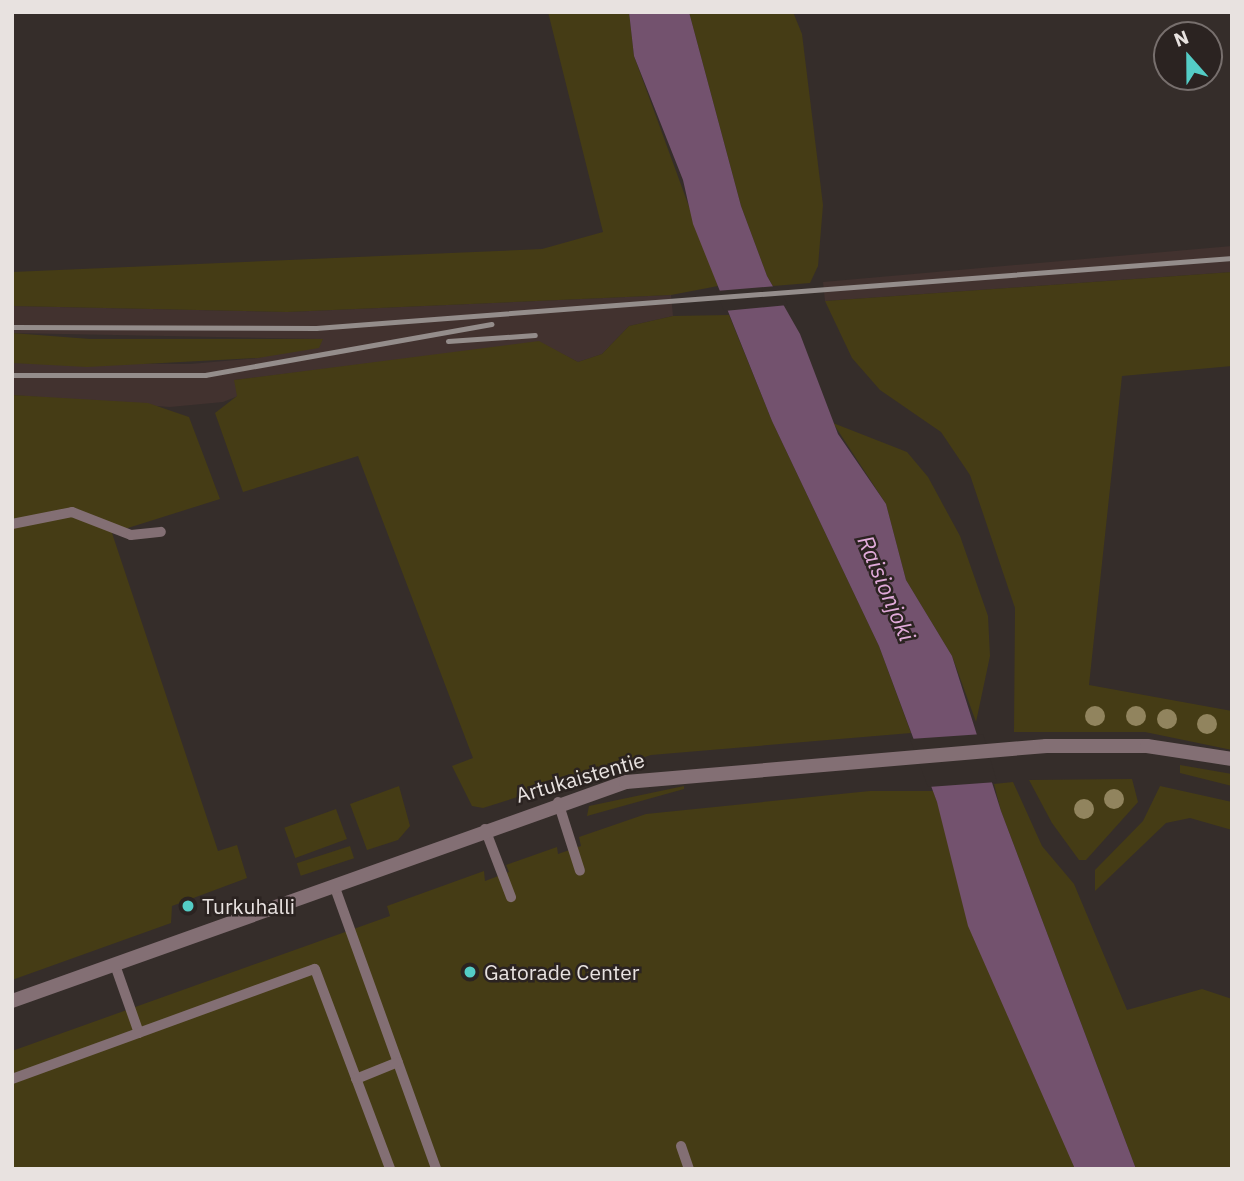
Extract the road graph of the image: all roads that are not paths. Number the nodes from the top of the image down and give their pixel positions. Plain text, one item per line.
1 (12, 523) edge
2 (161, 531) dead end
3 (1232, 759) edge
4 (558, 802) junction
5 (485, 829) junction
6 (580, 871) dead end
7 (334, 886) junction
8 (511, 897) dead end
9 (114, 965) junction
10 (12, 1001) edge
11 (139, 1033) junction
12 (398, 1062) junction
13 (12, 1079) edge
14 (356, 1079) junction
15 (681, 1146) dead end
16 (390, 1169) edge
17 (436, 1169) edge
18 (689, 1169) edge

1 - 2 lane
3 - 4 street, Artukaistentie
4 - 5 street, Artukaistentie
4 - 6 lane
5 - 7 street, Artukaistentie
5 - 8 lane
7 - 9 street, Artukaistentie
7 - 12 lane
9 - 10 street, Artukaistentie
9 - 11 lane
11 - 13 lane
11 - 14 lane
12 - 14 lane
12 - 17 lane
14 - 16 lane
15 - 18 lane

